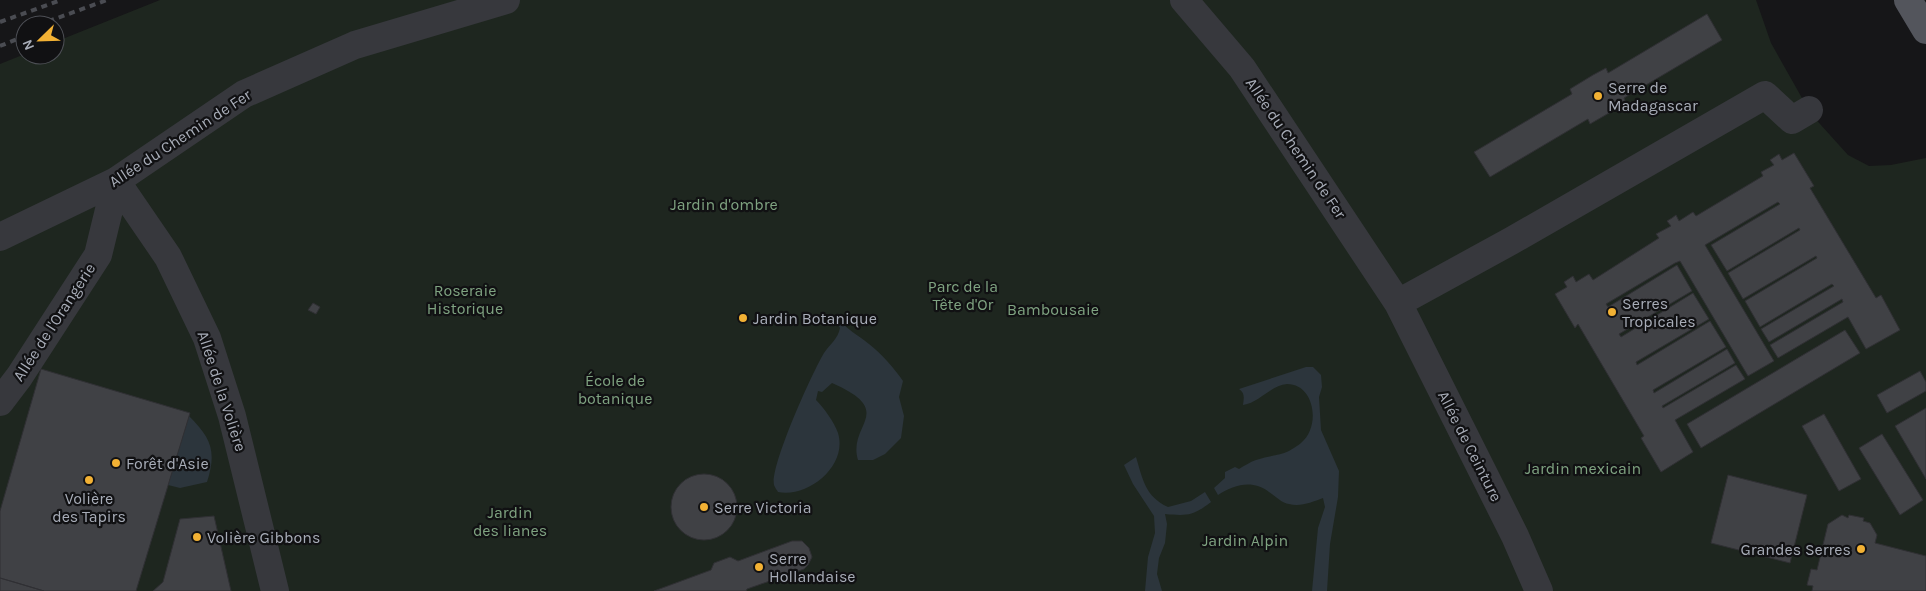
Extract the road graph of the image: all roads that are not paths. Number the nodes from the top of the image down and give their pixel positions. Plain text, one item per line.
1 (506, 0) edge
2 (1184, 0) edge
3 (1913, 2) edge
4 (1926, 30) edge
5 (1809, 110) dead end
6 (116, 181) junction
7 (0, 237) edge
8 (1398, 302) junction
9 (0, 402) edge
10 (275, 591) edge
11 (1538, 591) edge

1 - 6 street, Allée du Chemin de Fer
2 - 8 street, Allée du Chemin de Fer
3 - 4 main road
5 - 8 street
6 - 7 street, Allée du Chemin de Fer
6 - 9 street, Allée de l'Orangerie
6 - 10 street, Allée de la Volière
8 - 11 street, Allée de Ceinture

